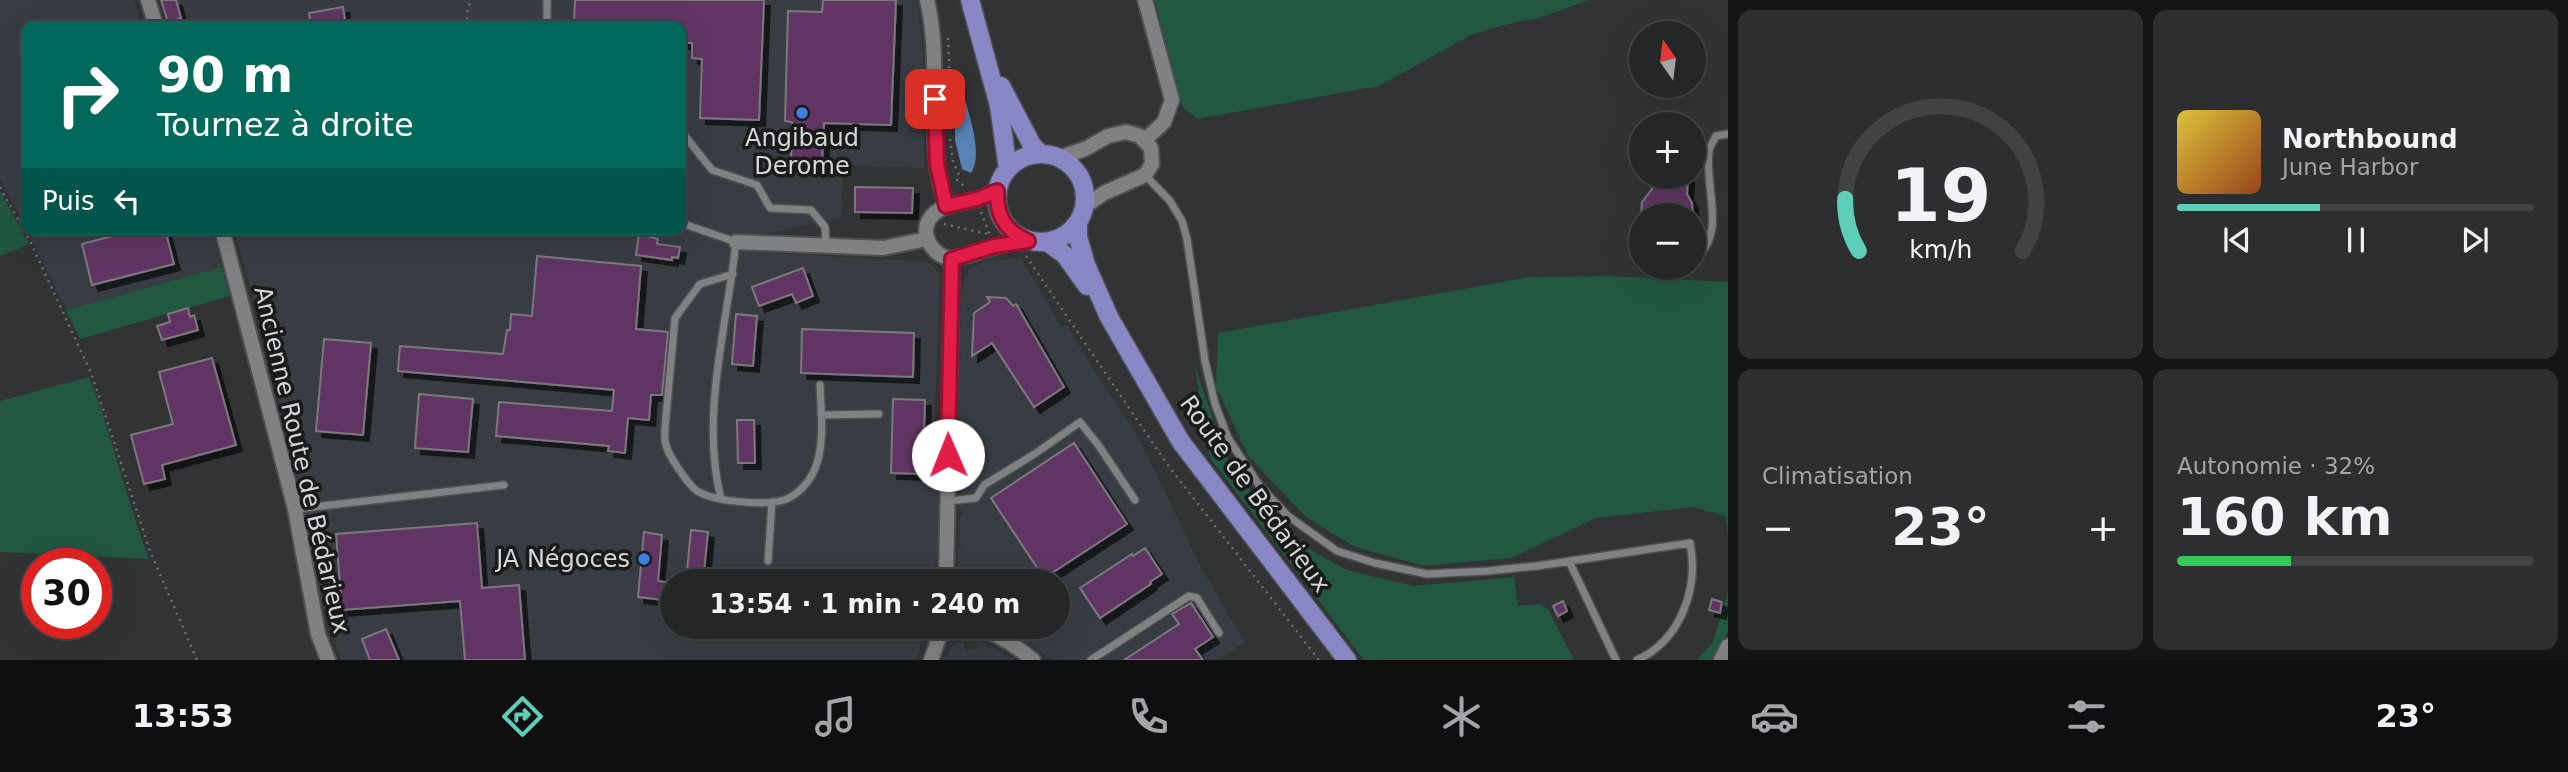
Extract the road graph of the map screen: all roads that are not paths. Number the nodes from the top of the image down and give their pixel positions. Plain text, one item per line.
1 (148, 0) edge
2 (547, 0) edge
3 (927, 0) edge
4 (970, 0) edge
5 (1145, 0) edge
6 (154, 21) edge
7 (547, 21) edge
8 (986, 58) junction
9 (1728, 134) edge
10 (686, 137) edge
11 (1145, 140) junction
12 (1050, 156) junction
13 (1008, 169) junction
14 (1145, 175) junction
15 (997, 191) junction
16 (946, 206) junction
17 (1081, 215) junction
18 (686, 225) edge
19 (224, 235) edge
20 (927, 239) junction
21 (736, 242) junction
22 (1047, 242) junction
23 (826, 245) junction
24 (1026, 247) junction
25 (1706, 248) edge
26 (952, 259) junction
27 (733, 274) junction
28 (1109, 317) junction
29 (820, 385) dead end
30 (879, 414) dead end
31 (821, 415) junction
32 (504, 485) dead end
33 (721, 499) junction
34 (949, 500) junction
35 (1135, 500) dead end
36 (772, 502) junction
37 (295, 509) junction
38 (768, 561) dead end
39 (1569, 561) junction
40 (946, 569) edge
41 (1219, 633) dead end
42 (935, 639) edge
43 (1002, 639) edge
44 (1728, 646) edge
45 (1103, 657) edge
46 (328, 660) edge
47 (931, 660) edge
48 (1033, 660) edge
49 (1091, 660) edge
50 (1347, 660) edge
51 (1616, 660) edge
52 (1637, 660) edge
53 (1721, 660) edge

1 - 6 street
2 - 7 lane
3 - 16 street
4 - 8 main road
5 - 11 street
8 - 12 main road
8 - 13 main road
9 - 25 lane
10 - 23 lane
11 - 12 street
11 - 14 street
12 - 13 main road
12 - 17 main road
13 - 15 main road
14 - 17 street
14 - 39 lane
15 - 16 street
15 - 24 main road
16 - 20 street
17 - 22 main road
17 - 28 main road, Route de Bédarieux
18 - 21 lane
19 - 37 street, Ancienne Route de Bédarieux
20 - 23 street
20 - 26 street
21 - 23 street
21 - 27 lane
22 - 24 main road
22 - 28 main road, Route de Bédarieux
24 - 26 street
26 - 34 street
27 - 33 lane
27 - 33 lane
28 - 50 main road, Route de Bédarieux
29 - 31 lane
30 - 31 lane
31 - 36 lane
32 - 37 lane
33 - 36 lane
34 - 35 lane
34 - 40 street
36 - 38 lane
37 - 46 street, Ancienne Route de Bédarieux
39 - 51 lane
39 - 52 lane
41 - 45 lane
42 - 47 street
43 - 48 street
44 - 53 street
45 - 49 lane

